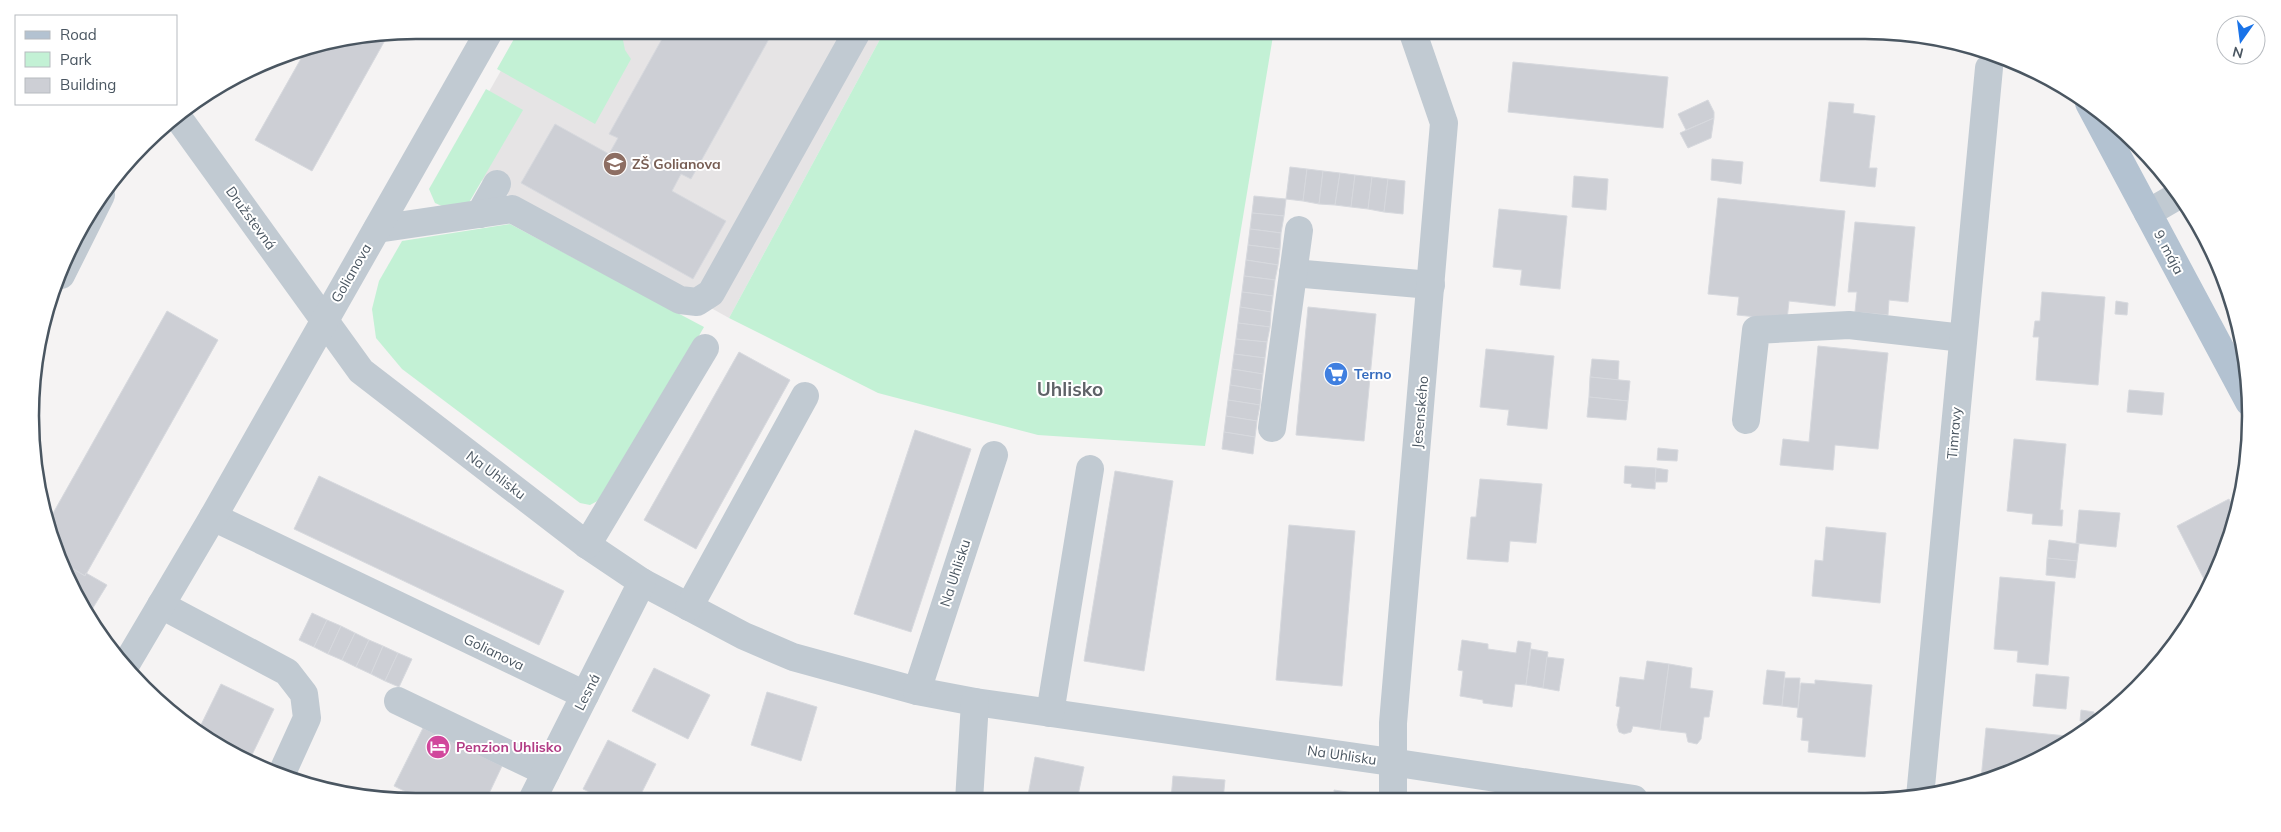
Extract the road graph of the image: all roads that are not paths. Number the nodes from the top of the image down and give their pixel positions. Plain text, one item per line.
1 (485, 39) edge
2 (853, 39) edge
3 (1415, 39) edge
4 (1989, 68) dead end
5 (2098, 119) edge
6 (181, 121) edge
7 (497, 184) dead end
8 (2173, 199) edge
9 (2148, 213) junction
10 (480, 214) junction
11 (377, 229) junction
12 (1299, 230) dead end
13 (1293, 273) junction
14 (1431, 285) junction
15 (325, 320) junction
16 (1963, 338) junction
17 (705, 348) dead end
18 (2241, 386) edge
19 (805, 396) dead end
20 (1746, 420) dead end
21 (1272, 428) dead end
22 (994, 455) dead end
23 (1090, 469) dead end
24 (213, 517) junction
25 (587, 544) junction
26 (642, 582) junction
27 (161, 605) junction
28 (689, 607) junction
29 (128, 660) edge
30 (917, 691) junction
31 (585, 696) junction
32 (398, 700) dead end
33 (975, 702) junction
34 (1050, 713) junction
35 (1392, 762) junction
36 (284, 769) edge
37 (546, 772) junction
38 (1921, 789) edge
39 (536, 793) edge
40 (970, 793) edge
41 (1393, 793) edge
42 (1595, 793) edge

1 - 11 street, Golianova
2 - 10 street
3 - 14 street, Jesenského
4 - 16 street, Timravy
5 - 9 main road, 9. mája
6 - 15 street, Družstevná
7 - 10 street
8 - 9 street
9 - 18 main road, 9. mája
10 - 11 street
11 - 15 street, Golianova
12 - 13 street
13 - 14 street
13 - 21 street
14 - 35 street, Jesenského
15 - 24 street, Golianova
15 - 25 street, Na Uhlisku
16 - 20 street
16 - 38 street, Timravy
17 - 25 street
19 - 28 street
22 - 30 street, Na Uhlisku
23 - 34 street
24 - 27 street, Golianova
24 - 31 street, Golianova
25 - 26 street, Na Uhlisku
26 - 28 street, Na Uhlisku
26 - 31 street, Lesná
27 - 29 street, Golianova
27 - 36 street
28 - 30 street, Na Uhlisku
30 - 33 street, Na Uhlisku
31 - 37 street, Lesná
32 - 37 street
33 - 34 street, Na Uhlisku
33 - 40 street
34 - 35 street, Na Uhlisku
35 - 41 street, Jesenského
35 - 42 street, Na Uhlisku
37 - 39 street, Lesná

